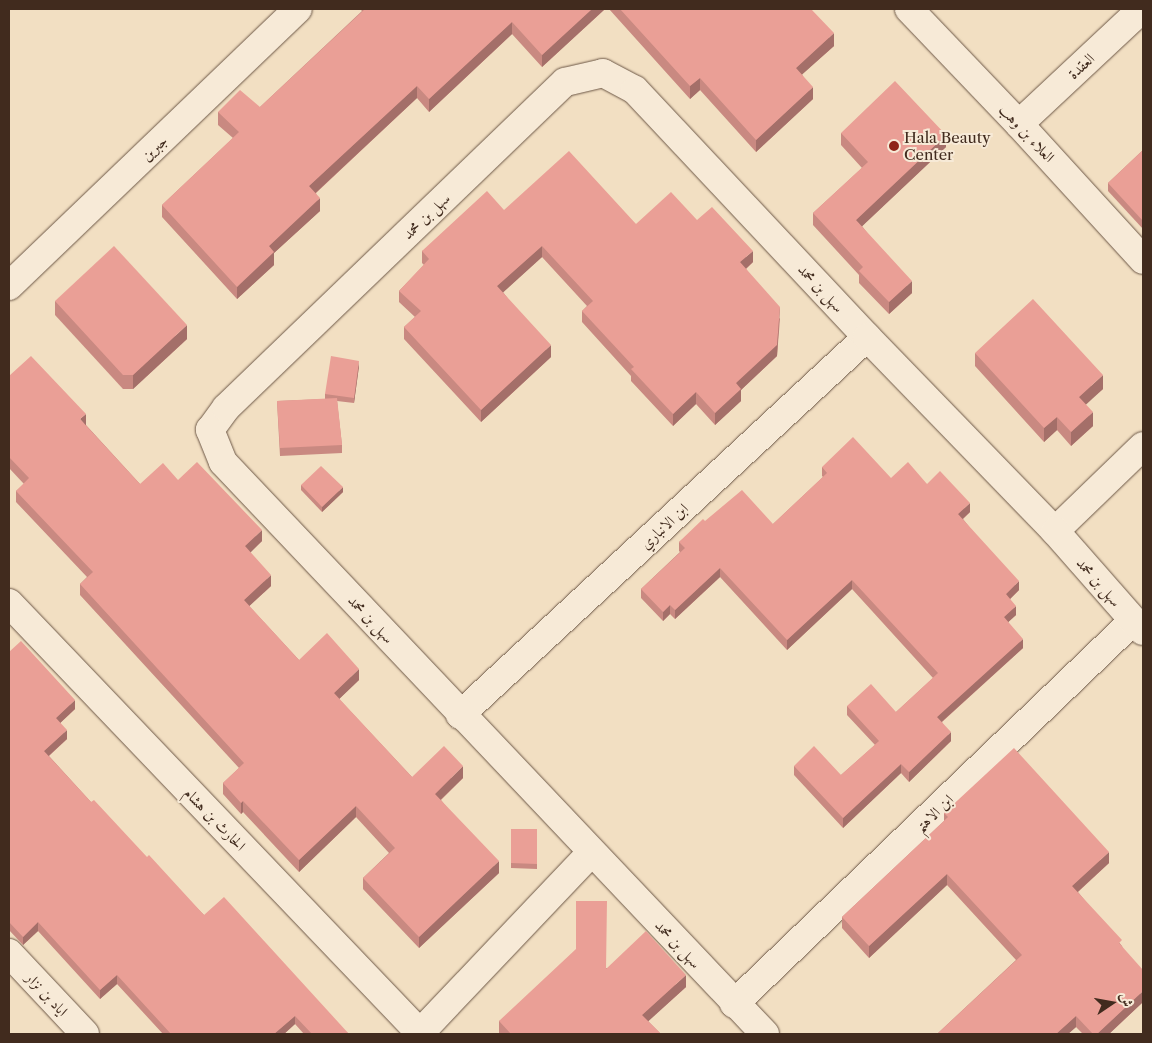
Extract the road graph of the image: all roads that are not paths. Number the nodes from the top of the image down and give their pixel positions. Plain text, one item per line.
1 (298, 9) edge
2 (909, 9) edge
3 (1142, 9) edge
4 (1019, 124) junction
5 (1143, 260) edge
6 (9, 286) edge
7 (867, 337) junction
8 (1143, 446) edge
9 (1054, 531) junction
10 (9, 603) edge
11 (1138, 626) edge
12 (460, 715) junction
13 (592, 853) junction
14 (9, 953) edge
15 (734, 1004) junction
16 (85, 1034) edge
17 (420, 1034) edge
18 (765, 1034) edge

1 - 6 street, جبرين
2 - 4 street, العلاء بن وهب
3 - 4 street, العقدة
4 - 5 street, العلاء بن وهب
7 - 9 street, سهل بن محمد
7 - 12 street, ابن الانباري
7 - 12 street, سهل بن محمد
8 - 9 street
9 - 11 street, سهل بن محمد
10 - 17 street, الحارث بن هشام
11 - 15 street, ابن الاهتم
12 - 13 street, سهل بن محمد
13 - 15 street, سهل بن محمد
13 - 17 street
14 - 16 street, اياد بن نزار
15 - 18 street, سهل بن محمد

